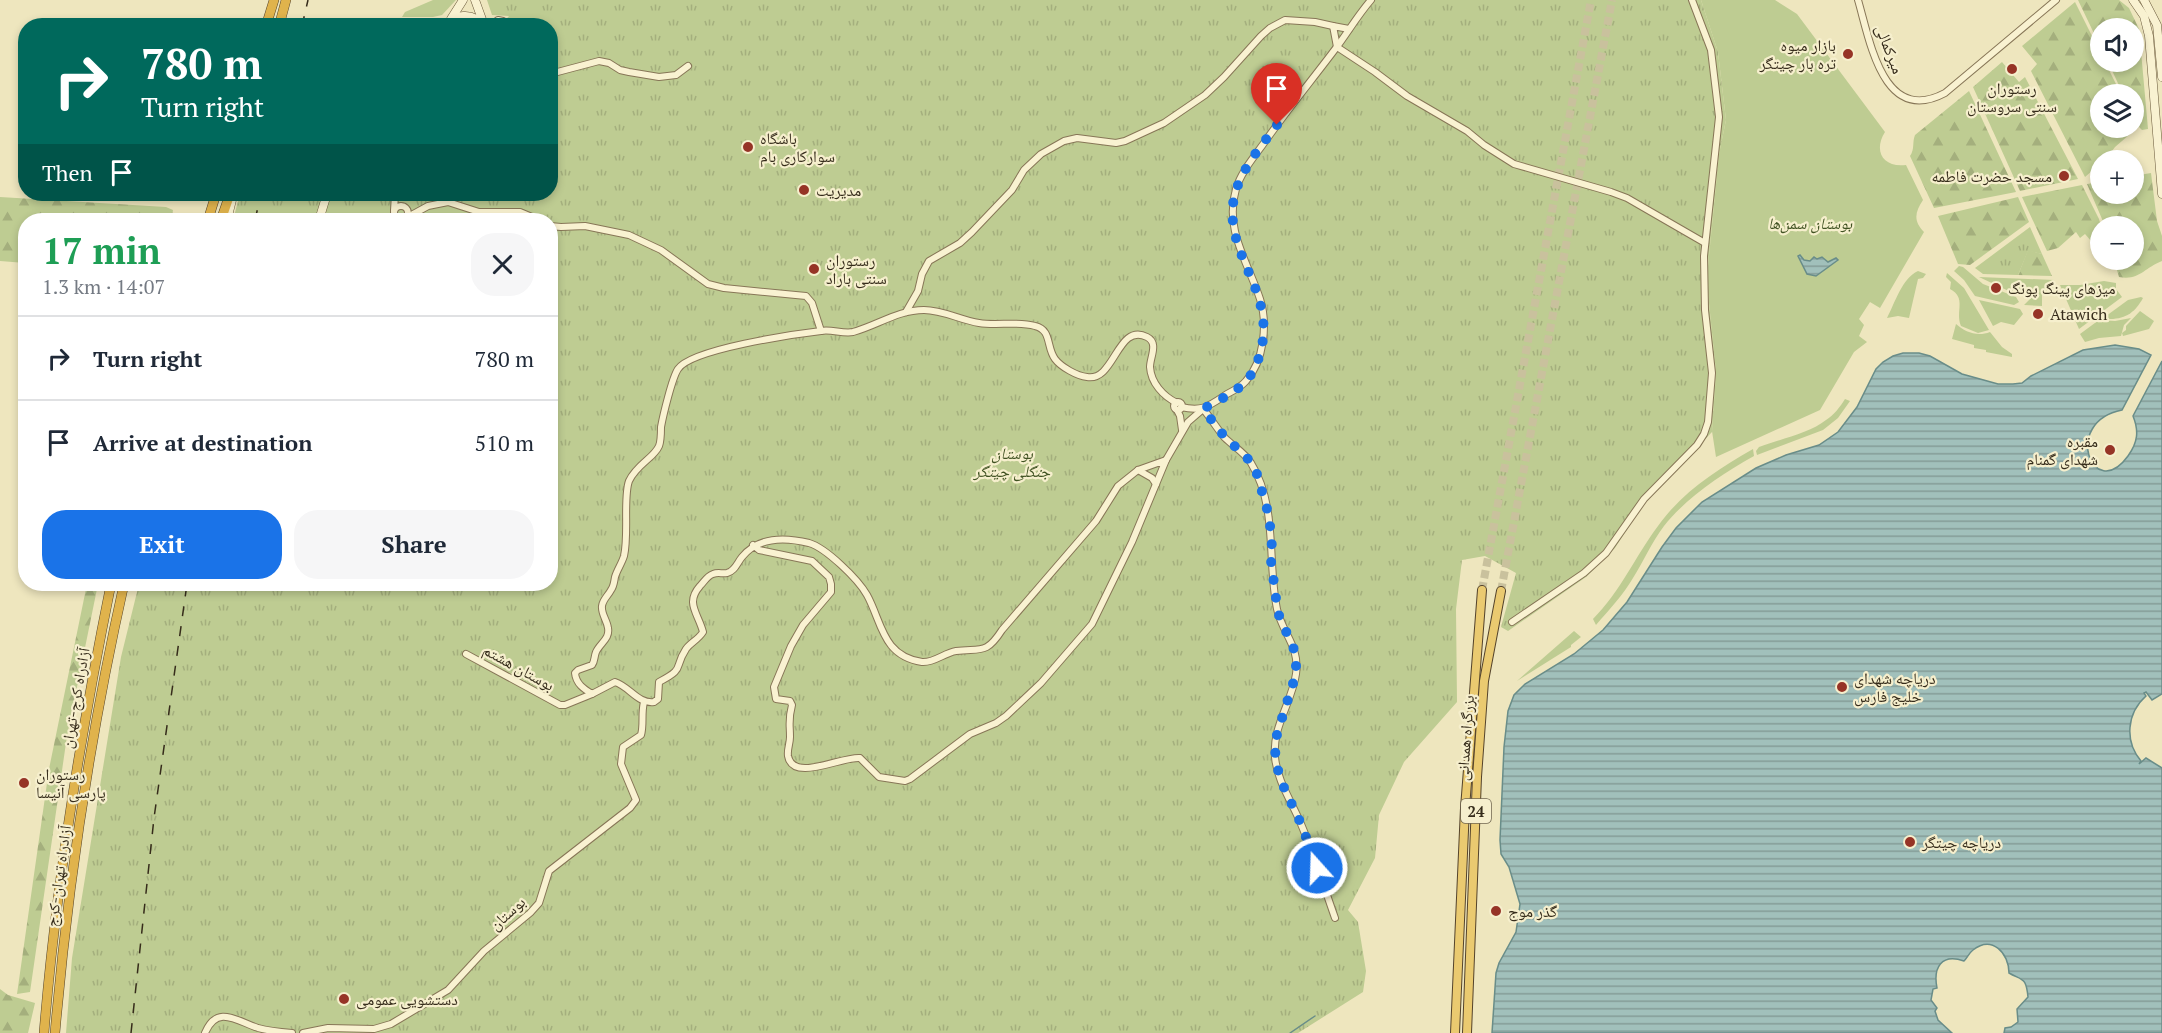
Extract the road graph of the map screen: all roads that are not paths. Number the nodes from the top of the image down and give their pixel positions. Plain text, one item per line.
1 (274, 0) edge
2 (286, 0) edge
3 (463, 0) edge
4 (475, 0) edge
5 (1371, 0) edge
6 (1692, 0) edge
7 (1858, 0) edge
8 (2056, 0) edge
9 (2133, 0) edge
10 (2144, 0) edge
11 (268, 18) edge
12 (281, 18) edge
13 (452, 18) edge
14 (458, 18) edge
15 (478, 18) edge
16 (483, 18) edge
17 (1333, 27) junction
18 (1349, 29) junction
19 (1337, 47) junction
20 (688, 66) dead end
21 (558, 72) edge
22 (2162, 77) edge
23 (2162, 194) edge
24 (400, 201) edge
25 (405, 208) junction
26 (418, 211) junction
27 (397, 213) edge
28 (406, 213) edge
29 (412, 213) edge
30 (522, 213) edge
31 (558, 227) edge
32 (1706, 243) junction
33 (906, 312) junction
34 (820, 331) junction
35 (1178, 407) junction
36 (1203, 409) junction
37 (1182, 430) junction
38 (1166, 460) junction
39 (1138, 470) junction
40 (1156, 484) junction
41 (753, 545) junction
42 (1482, 590) tunnel mouth
43 (110, 591) edge
44 (123, 591) edge
45 (1500, 591) tunnel mouth
46 (1512, 622) dead end
47 (466, 654) dead end
48 (592, 694) junction
49 (644, 702) junction
50 (1335, 918) dead end
51 (47, 993) junction
52 (38, 1033) edge
53 (44, 1033) edge
54 (55, 1033) edge
55 (205, 1033) edge
56 (292, 1033) edge
57 (303, 1033) edge
58 (1455, 1033) edge
59 (1467, 1033) edge

1 - 11 highway
2 - 12 highway
3 - 13 main road
4 - 16 main road
5 - 18 street
6 - 32 street
7 - 8 street, میرکمالی
9 - 23 main road
10 - 22 main road
14 - 15 main road
17 - 18 street
17 - 19 street
17 - 33 street
18 - 19 street
19 - 32 street
19 - 36 street
20 - 21 street
24 - 25 street
25 - 26 street
25 - 27 street
25 - 28 street
26 - 29 street
26 - 30 street
31 - 34 street
32 - 46 street
33 - 34 street
33 - 35 street
34 - 48 street
35 - 36 street
35 - 37 street
36 - 37 street
36 - 50 street
37 - 38 street
38 - 39 street
38 - 40 street
39 - 40 street
39 - 41 street
40 - 41 street
41 - 49 street
42 - 58 highway, بزرگراه همدانی / 24
43 - 51 highway, آزادراه کرج-تهران
44 - 54 highway, آزادراه تهران-کرج
45 - 59 highway, بزرگراه همدانی / 24
47 - 48 street, بوستان هشتم
48 - 49 street, بوستان هشتم
49 - 57 street, بوستان
51 - 52 highway
51 - 53 highway, آزادراه کرج-تهران
55 - 56 street

